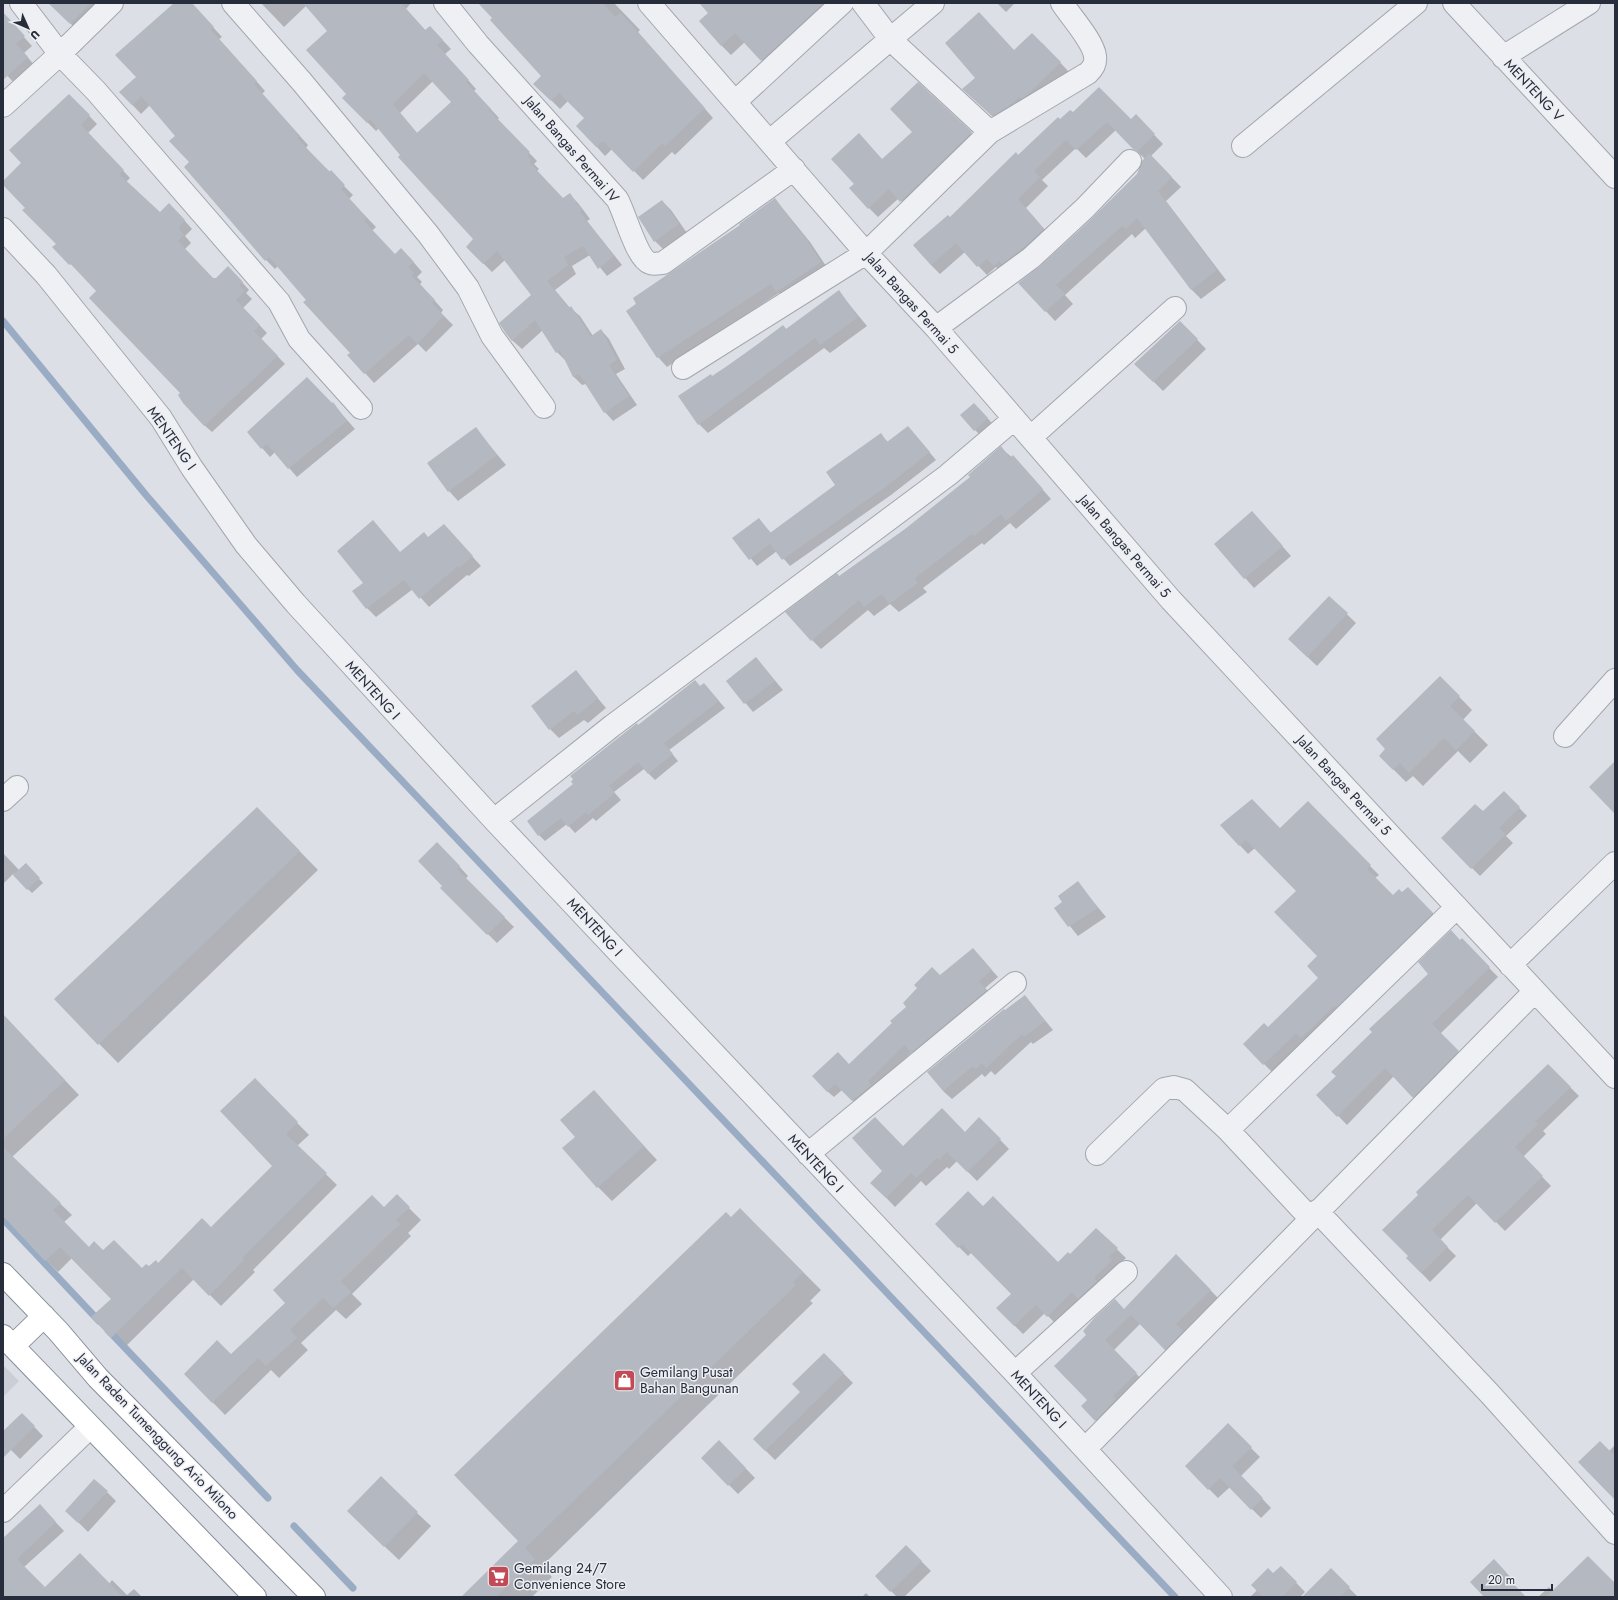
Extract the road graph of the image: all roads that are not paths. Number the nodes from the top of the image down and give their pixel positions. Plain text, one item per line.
1 (21, 3) edge
2 (112, 3) edge
3 (233, 3) edge
4 (445, 3) edge
5 (649, 3) edge
6 (842, 3) edge
7 (863, 3) edge
8 (933, 3) edge
9 (1062, 3) edge
10 (1416, 3) edge
11 (1454, 3) edge
12 (1590, 3) edge
13 (891, 40) junction
14 (60, 54) junction
15 (1504, 57) junction
16 (736, 101) junction
17 (3, 106) edge
18 (990, 132) junction
19 (770, 141) junction
20 (1243, 146) dead end
21 (1130, 161) dead end
22 (794, 169) junction
23 (1615, 177) edge
24 (3, 229) edge
25 (866, 253) junction
26 (1175, 308) dead end
27 (936, 328) junction
28 (683, 368) dead end
29 (544, 407) dead end
30 (361, 408) dead end
31 (1014, 419) junction
32 (1031, 437) junction
33 (1615, 680) edge
34 (1565, 736) dead end
35 (494, 820) junction
36 (1615, 863) edge
37 (1457, 906) junction
38 (1510, 965) junction
39 (1015, 983) dead end
40 (1534, 991) junction
41 (1615, 1077) edge
42 (1228, 1130) junction
43 (808, 1154) junction
44 (1097, 1154) dead end
45 (1314, 1215) junction
46 (1126, 1272) dead end
47 (3, 1274) edge
48 (44, 1316) junction
49 (8, 1341) edge
50 (1015, 1373) junction
51 (90, 1427) junction
52 (1085, 1449) junction
53 (3, 1511) edge
54 (1609, 1527) edge
55 (255, 1597) edge
56 (314, 1597) edge
57 (1221, 1597) edge

1 - 14 street
2 - 14 street
3 - 29 street
4 - 22 street, Jalan Bangas Permai IV
5 - 16 street, Jalan Bangas Permai 5
6 - 16 street
7 - 13 street
8 - 13 street
9 - 18 street
10 - 20 street
11 - 15 street, MENTENG V
12 - 15 street
13 - 18 street
13 - 19 street
14 - 17 street
14 - 30 street
15 - 23 street, MENTENG V
16 - 19 street, Jalan Bangas Permai 5
18 - 25 street
19 - 22 street, Jalan Bangas Permai 5
21 - 27 street
22 - 25 street, Jalan Bangas Permai 5
24 - 35 street, MENTENG I
25 - 27 street, Jalan Bangas Permai 5
25 - 28 street
26 - 32 street
27 - 31 street, Jalan Bangas Permai 5
31 - 32 street, Jalan Bangas Permai 5
31 - 35 street
32 - 37 street, Jalan Bangas Permai 5
33 - 34 street
35 - 43 street, MENTENG I
36 - 38 street
37 - 38 street, Jalan Bangas Permai 5
37 - 42 street
38 - 40 street, Jalan Bangas Permai 5
39 - 43 street
40 - 41 street, Jalan Bangas Permai 5
40 - 45 street
42 - 44 street
42 - 45 street
43 - 50 street, MENTENG I
45 - 52 street
45 - 54 street
46 - 50 street
47 - 48 highway, Jalan Raden Tumenggung Ario Milono
48 - 49 highway
48 - 56 highway, Jalan Raden Tumenggung Ario Milono
49 - 51 highway
50 - 52 street, MENTENG I
51 - 53 street
51 - 55 highway
52 - 57 street, MENTENG I

